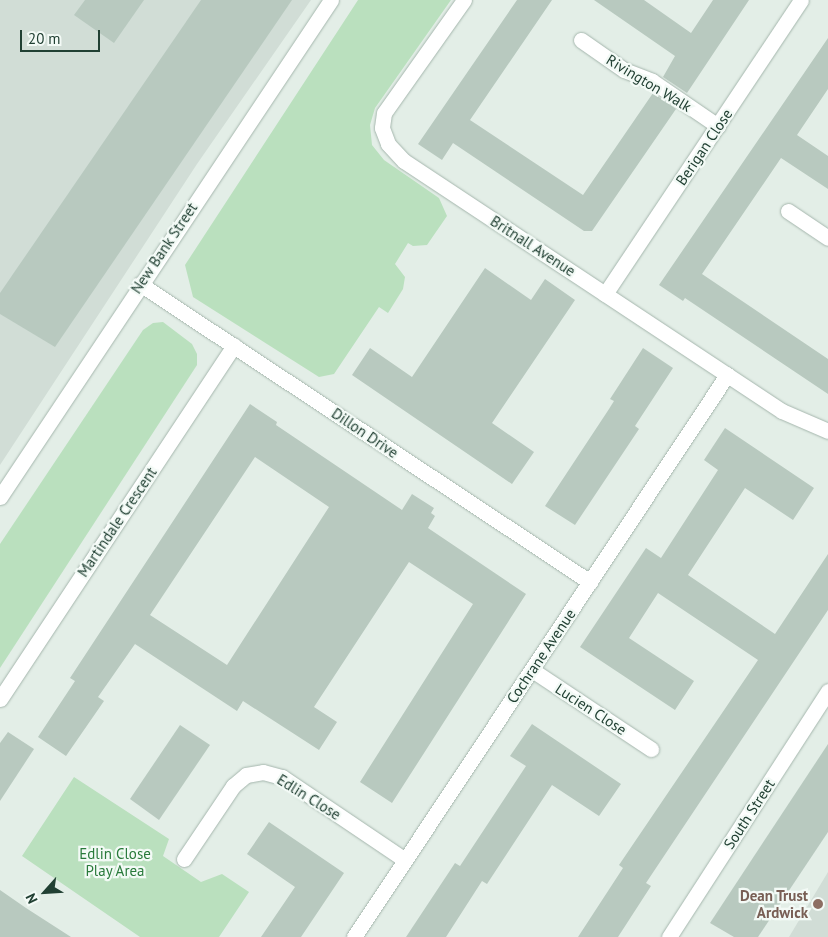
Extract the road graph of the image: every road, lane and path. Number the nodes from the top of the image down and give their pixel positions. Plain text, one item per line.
1 (331, 0) edge
2 (464, 0) edge
3 (801, 0) edge
4 (581, 40) dead end
5 (718, 126) junction
6 (788, 210) dead end
7 (828, 238) edge
8 (140, 284) junction
9 (605, 294) junction
10 (234, 346) junction
11 (727, 375) junction
12 (828, 431) edge
13 (0, 497) edge
14 (590, 582) junction
15 (532, 670) junction
16 (828, 691) edge
17 (0, 699) edge
18 (651, 748) dead end
19 (184, 860) dead end
20 (405, 860) junction
21 (354, 937) edge
22 (669, 937) edge

1 - 8 street, New Bank Street
2 - 9 street, Britnall Avenue
3 - 5 street, Berigan Close
4 - 5 street, Rivington Walk
5 - 9 street, Berigan Close
6 - 7 street
8 - 10 street, Dillon Drive
8 - 13 street, New Bank Street
9 - 11 street, Britnall Avenue
10 - 14 street, Dillon Drive
10 - 17 street, Martindale Crescent
11 - 12 street, Britnall Avenue
11 - 14 street, Cochrane Avenue
14 - 15 street, Cochrane Avenue
15 - 18 street, Lucien Close
15 - 20 street, Cochrane Avenue
16 - 22 street, South Street
19 - 20 street, Edlin Close
20 - 21 street, Cochrane Avenue

